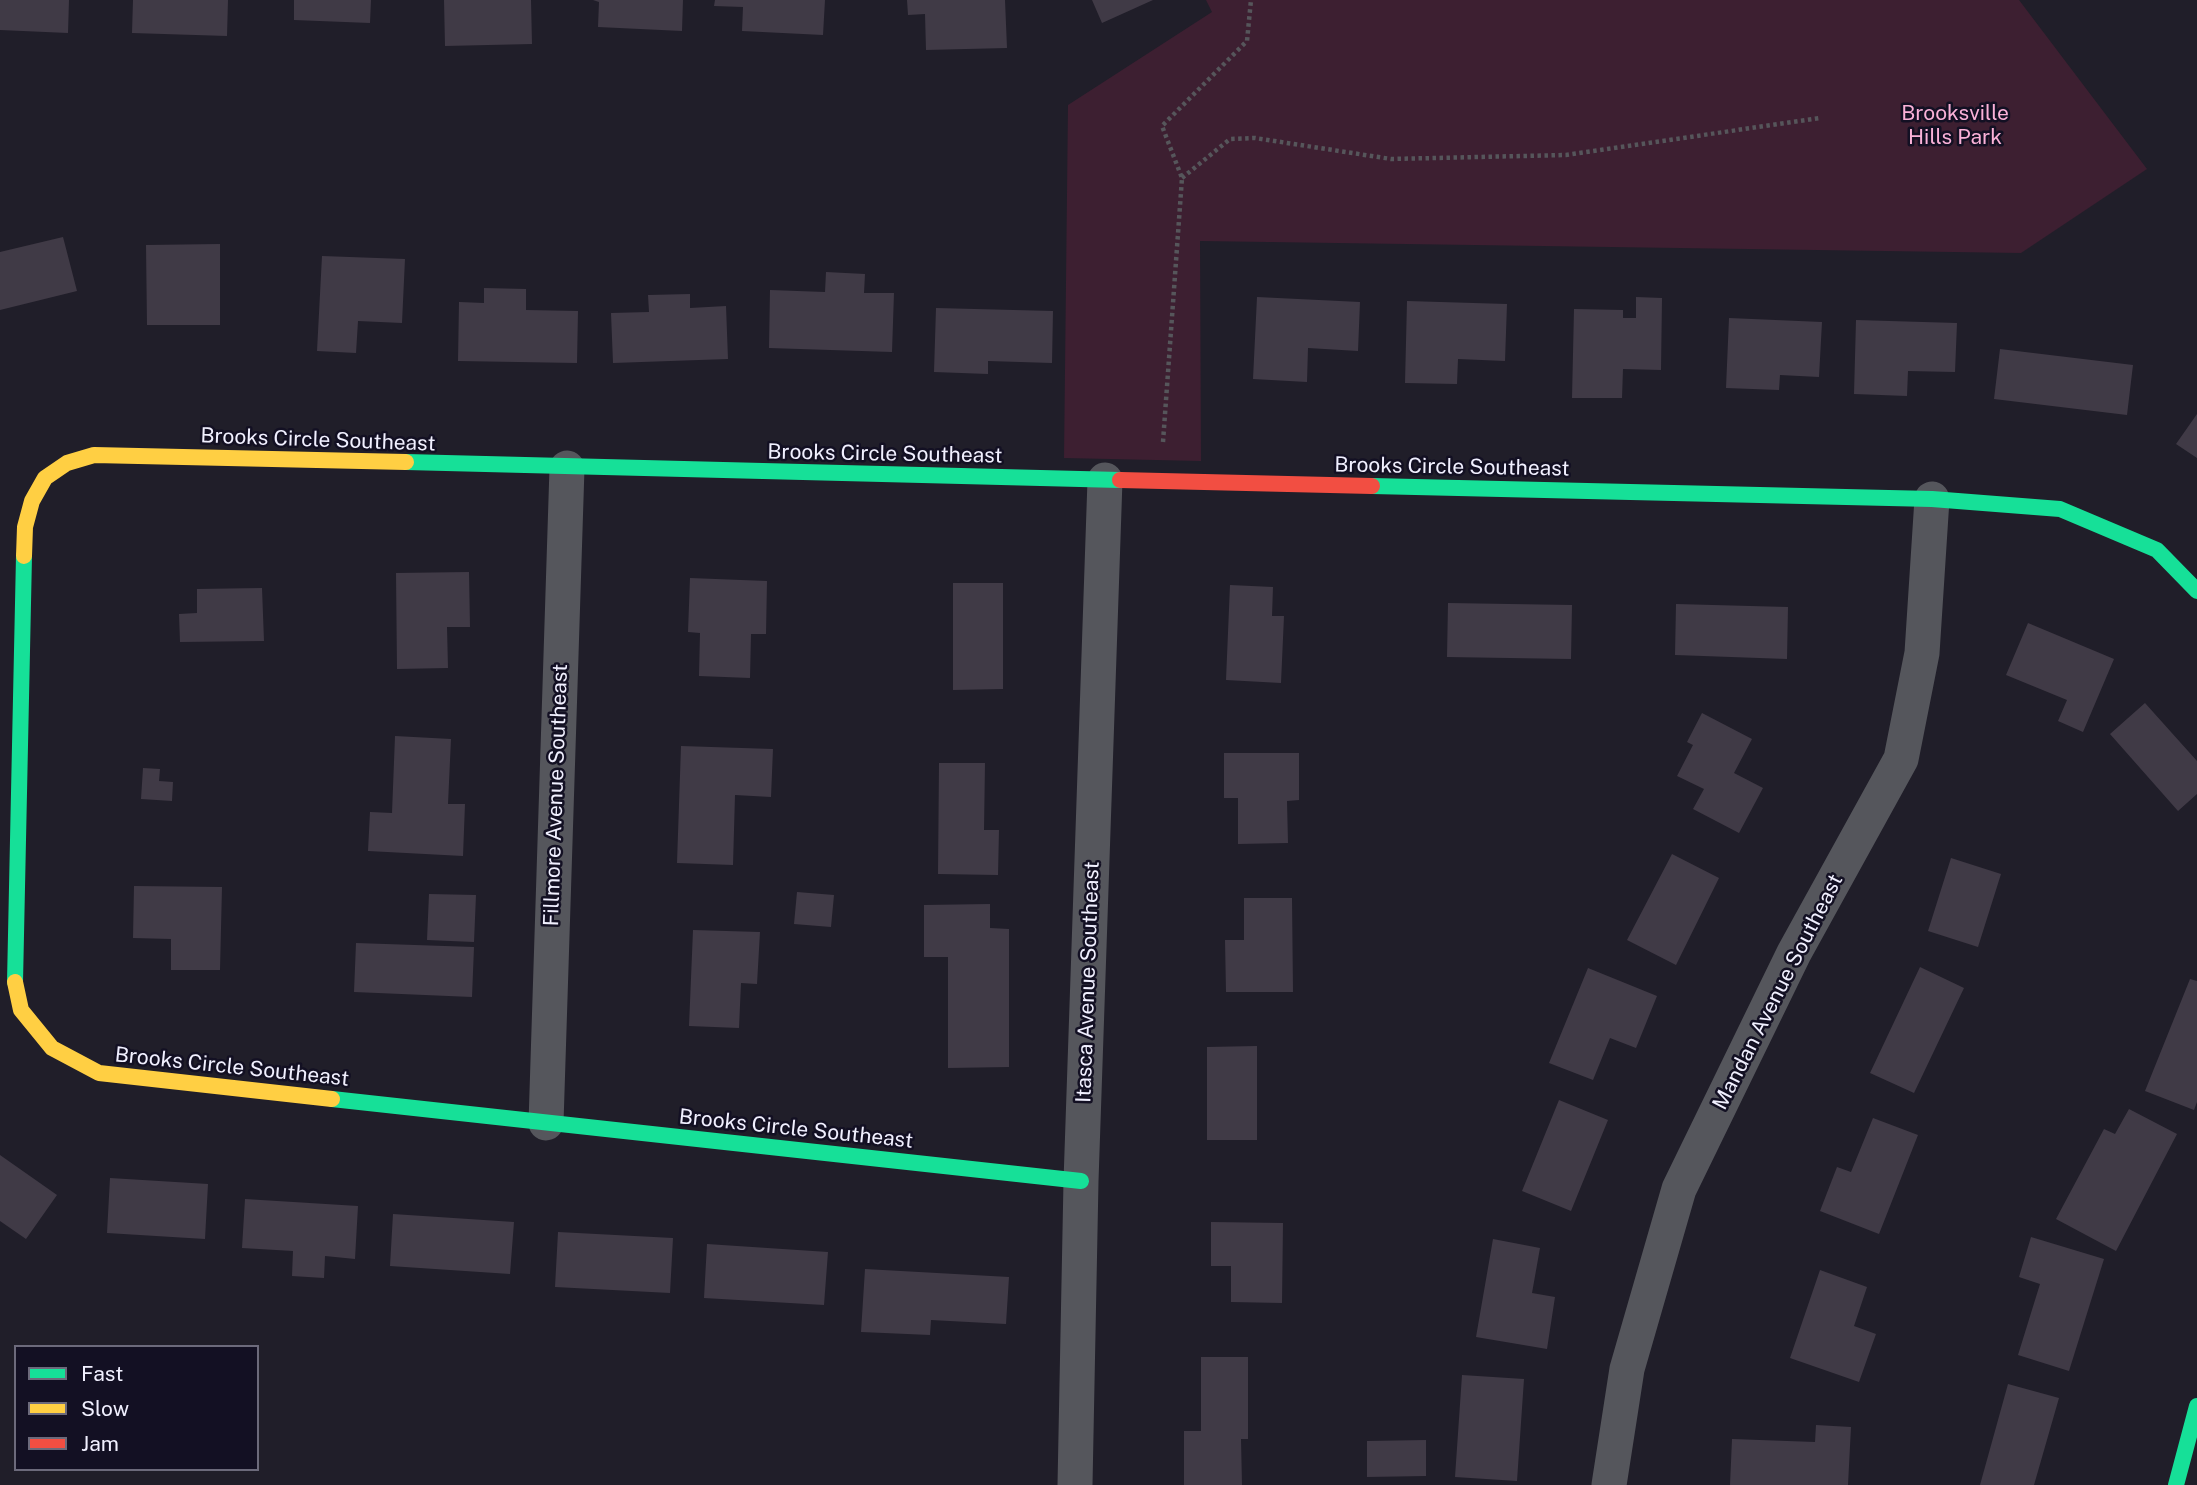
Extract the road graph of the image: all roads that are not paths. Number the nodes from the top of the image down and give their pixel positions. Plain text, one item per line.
1 (566, 468) junction
2 (1105, 480) junction
3 (1932, 499) junction
4 (2197, 591) edge
5 (546, 1123) junction
6 (1081, 1181) junction
7 (2197, 1406) edge
8 (1076, 1485) edge
9 (1609, 1485) edge
10 (2176, 1485) edge

1 - 2 street, Brooks Circle Southeast
1 - 5 street, Fillmore Avenue Southeast
1 - 5 street, Brooks Circle Southeast
2 - 3 street, Brooks Circle Southeast
2 - 6 street, Itasca Avenue Southeast
3 - 4 street, Brooks Circle Southeast
3 - 9 street, Mandan Avenue Southeast
5 - 6 street, Brooks Circle Southeast
6 - 8 street, Itasca Avenue Southeast
7 - 10 street

